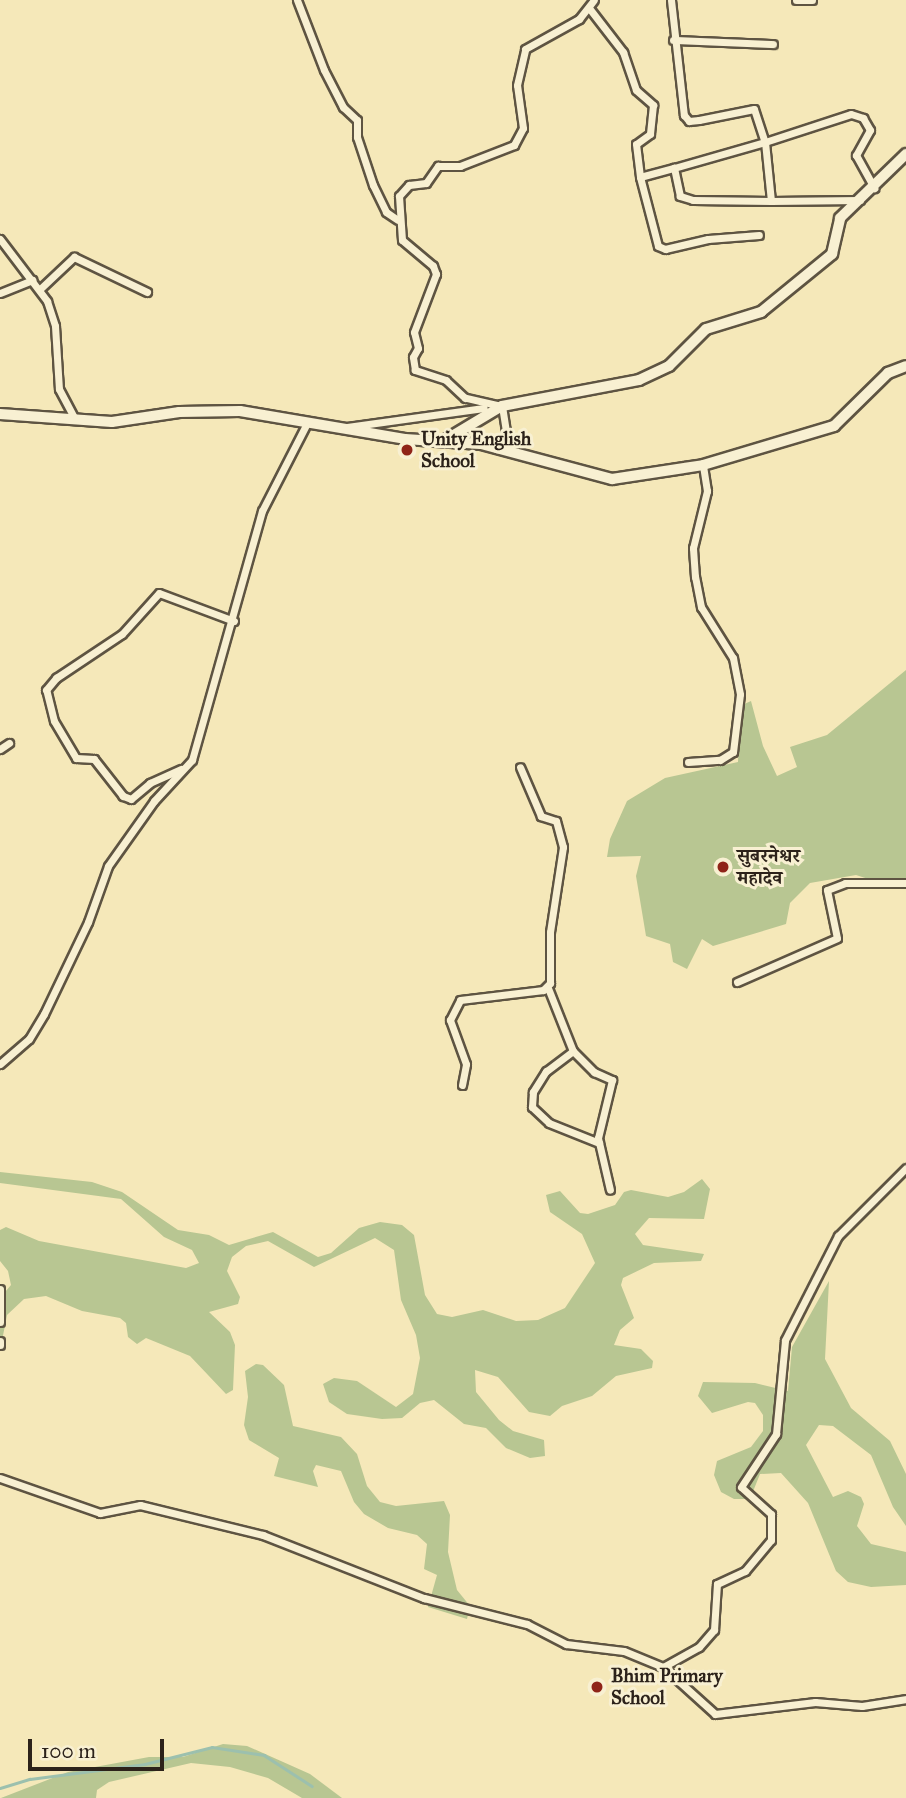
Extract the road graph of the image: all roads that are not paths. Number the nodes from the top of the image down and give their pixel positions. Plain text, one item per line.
1 (298, 0) edge
2 (594, 0) edge
3 (671, 0) edge
4 (796, 0) edge
5 (812, 0) edge
6 (589, 8) junction
7 (673, 40) junction
8 (773, 44) dead end
9 (765, 142) junction
10 (906, 154) edge
11 (674, 169) junction
12 (640, 177) junction
13 (874, 188) junction
14 (860, 200) junction
15 (771, 201) junction
16 (398, 220) junction
17 (759, 235) dead end
18 (0, 239) edge
19 (33, 280) junction
20 (40, 289) junction
21 (147, 292) dead end
22 (0, 293) edge
23 (906, 366) edge
24 (502, 406) junction
25 (0, 414) edge
26 (75, 419) junction
27 (307, 423) junction
28 (346, 427) junction
29 (447, 439) junction
30 (509, 450) junction
31 (703, 465) junction
32 (234, 621) junction
33 (9, 743) dead end
34 (0, 749) edge
35 (688, 762) dead end
36 (184, 767) junction
37 (520, 767) dead end
38 (906, 883) edge
39 (737, 982) dead end
40 (548, 988) junction
41 (573, 1051) junction
42 (0, 1064) edge
43 (462, 1085) dead end
44 (599, 1143) junction
45 (906, 1168) edge
46 (610, 1190) dead end
47 (0, 1289) edge
48 (0, 1322) edge
49 (0, 1478) edge
50 (663, 1667) junction
51 (906, 1699) edge

1 - 16 street
2 - 6 street
3 - 7 street
4 - 5 street
6 - 12 street
6 - 16 street
7 - 8 street
7 - 9 street
9 - 11 street
9 - 13 street
9 - 15 street
10 - 13 street
11 - 12 street
11 - 15 street
12 - 17 street
13 - 14 street
14 - 15 street
14 - 24 street
16 - 24 street
18 - 19 street
19 - 20 street
19 - 22 street
20 - 21 street
20 - 26 street
23 - 31 street
24 - 28 street
24 - 29 street
24 - 30 street
25 - 26 street
26 - 27 street
27 - 28 street
27 - 32 street
28 - 29 street
29 - 30 street
30 - 31 street
31 - 35 street
32 - 36 street
32 - 36 street
33 - 34 street
36 - 42 street
37 - 40 street
38 - 39 street
40 - 41 street
40 - 43 street
41 - 44 street
41 - 44 street
44 - 46 street
45 - 50 street
47 - 48 street
49 - 50 street
50 - 51 street

